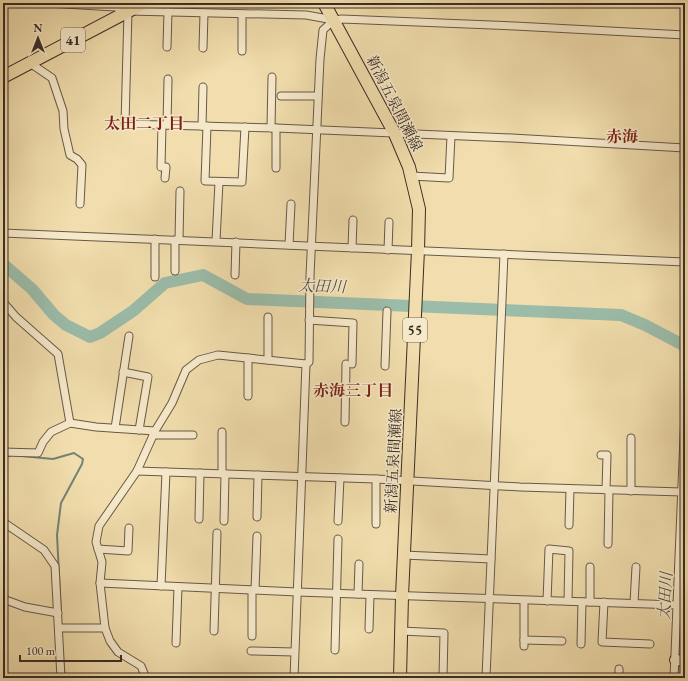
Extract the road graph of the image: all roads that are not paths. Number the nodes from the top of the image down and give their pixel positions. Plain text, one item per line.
1 (48, 3) edge
2 (144, 3) edge
3 (324, 3) edge
4 (128, 11) junction
5 (168, 12) junction
6 (204, 13) junction
7 (242, 14) junction
8 (334, 20) junction
9 (685, 35) edge
10 (167, 47) dead end
11 (203, 48) dead end
12 (242, 51) dead end
13 (30, 63) junction
14 (3, 77) edge
15 (272, 77) dead end
16 (168, 79) dead end
17 (204, 87) dead end
18 (282, 96) dead end
19 (318, 96) junction
20 (165, 125) junction
21 (205, 126) junction
22 (245, 127) junction
23 (274, 128) junction
24 (317, 130) junction
25 (395, 134) junction
26 (451, 136) junction
27 (685, 148) edge
28 (276, 168) dead end
29 (411, 176) junction
30 (165, 178) dead end
31 (219, 182) junction
32 (180, 191) dead end
33 (80, 204) dead end
34 (290, 204) dead end
35 (352, 220) dead end
36 (389, 222) dead end
37 (3, 233) edge
38 (155, 239) junction
39 (177, 240) junction
40 (216, 241) junction
41 (236, 242) junction
42 (289, 245) junction
43 (312, 246) junction
44 (352, 248) junction
45 (388, 250) junction
46 (418, 250) junction
47 (504, 254) junction
48 (685, 262) edge
49 (175, 271) dead end
50 (235, 275) dead end
51 (155, 277) dead end
52 (3, 302) edge
53 (387, 311) dead end
54 (268, 317) dead end
55 (309, 320) junction
56 (129, 336) dead end
57 (248, 358) junction
58 (268, 360) junction
59 (306, 364) junction
60 (385, 366) dead end
61 (123, 372) junction
62 (248, 396) dead end
63 (685, 412) edge
64 (345, 422) dead end
65 (70, 423) junction
66 (115, 428) junction
67 (139, 430) junction
68 (222, 432) dead end
69 (154, 433) junction
70 (194, 435) dead end
71 (631, 438) dead end
72 (3, 452) edge
73 (601, 455) dead end
74 (137, 471) junction
75 (166, 472) junction
76 (200, 473) junction
77 (224, 474) junction
78 (258, 475) junction
79 (302, 476) junction
80 (340, 478) junction
81 (376, 479) junction
82 (408, 481) junction
83 (494, 485) junction
84 (570, 489) junction
85 (608, 491) junction
86 (631, 491) junction
87 (683, 496) edge
88 (257, 517) dead end
89 (199, 519) dead end
90 (224, 521) dead end
91 (338, 521) dead end
92 (3, 522) edge
93 (376, 524) dead end
94 (569, 525) dead end
95 (129, 528) dead end
96 (217, 533) dead end
97 (257, 536) dead end
98 (338, 539) dead end
99 (608, 544) dead end
100 (98, 549) junction
101 (404, 555) junction
102 (491, 559) junction
103 (359, 564) dead end
104 (590, 567) dead end
105 (636, 567) dead end
106 (100, 583) junction
107 (161, 586) junction
108 (178, 587) junction
109 (216, 589) junction
110 (254, 590) junction
111 (296, 592) junction
112 (337, 594) junction
113 (358, 594) junction
114 (370, 595) junction
115 (402, 596) junction
116 (489, 598) junction
117 (3, 599) edge
118 (524, 601) junction
119 (547, 601) junction
120 (568, 601) junction
121 (586, 602) junction
122 (604, 602) junction
123 (634, 603) junction
124 (677, 605) junction
125 (58, 613) junction
126 (59, 628) junction
127 (105, 628) junction
128 (369, 629) dead end
129 (214, 631) dead end
130 (401, 631) junction
131 (252, 636) dead end
132 (562, 641) dead end
133 (176, 643) dead end
134 (581, 644) dead end
135 (650, 644) dead end
136 (335, 650) dead end
137 (250, 651) dead end
138 (294, 652) junction
139 (679, 661) edge
140 (619, 669) dead end
141 (61, 678) edge
142 (146, 678) edge
143 (294, 678) edge
144 (297, 678) edge
145 (400, 678) edge
146 (443, 678) edge
147 (486, 678) edge
148 (619, 678) edge
149 (674, 678) edge

1 - 4 street
2 - 4 main road, 41
3 - 8 main road, 新潟五泉間瀬線 / 55
4 - 5 street
4 - 13 main road, 41
4 - 20 street
5 - 6 street
5 - 10 street
6 - 7 street
6 - 11 street
7 - 8 street
7 - 12 street
8 - 9 street
8 - 19 street
8 - 25 main road, 新潟五泉間瀬線 / 55
13 - 14 main road, 41
13 - 33 street
15 - 23 street
16 - 20 street
17 - 21 street
18 - 19 street
19 - 24 street
20 - 21 street
20 - 30 street
21 - 22 street
21 - 31 street
22 - 23 street
22 - 31 street
23 - 24 street
23 - 28 street
24 - 25 street
24 - 43 street
25 - 26 street
25 - 29 main road, 新潟五泉間瀬線 / 55
26 - 27 street
26 - 29 street
29 - 46 main road, 新潟五泉間瀬線 / 55
31 - 40 street
32 - 39 street
34 - 42 street
35 - 44 street
36 - 45 street
37 - 38 street
38 - 39 street
38 - 51 street
39 - 40 street
39 - 49 street
40 - 41 street
41 - 42 street
41 - 50 street
42 - 43 street
43 - 44 street
43 - 55 street
44 - 45 street
45 - 46 street
46 - 47 street
46 - 82 main road, 新潟五泉間瀬線 / 55
47 - 48 street
47 - 83 street
52 - 65 street
53 - 60 street
54 - 58 street
55 - 59 street
55 - 64 street
56 - 61 street
57 - 58 street
57 - 62 street
57 - 69 street
58 - 59 street
59 - 79 street
61 - 66 street
61 - 67 street
63 - 87 street
65 - 66 street
65 - 72 street
66 - 67 street
67 - 69 street
68 - 77 street
69 - 70 street
69 - 74 street
71 - 86 street
73 - 85 street
74 - 75 street
74 - 100 street
75 - 76 street
75 - 107 street
76 - 77 street
76 - 89 street
77 - 78 street
77 - 90 street
78 - 79 street
78 - 88 street
79 - 80 street
79 - 111 street
80 - 81 street
80 - 91 street
81 - 82 street
81 - 93 street
82 - 83 street
82 - 101 main road, 新潟五泉間瀬線 / 55
83 - 84 street
83 - 102 street
84 - 85 street
84 - 94 street
85 - 86 street
85 - 99 street
86 - 87 street
87 - 124 street
92 - 125 street
95 - 100 street
96 - 109 street
97 - 110 street
98 - 112 street
100 - 106 street
101 - 102 street
101 - 115 main road, 新潟五泉間瀬線 / 55
102 - 116 street
103 - 113 street
104 - 121 street
105 - 123 street
106 - 107 street
106 - 127 street
107 - 108 street
108 - 109 street
108 - 133 street
109 - 110 street
109 - 129 street
110 - 111 street
110 - 131 street
111 - 112 street
111 - 138 street
112 - 113 street
112 - 136 street
113 - 114 street
114 - 115 street
114 - 128 street
115 - 116 street
115 - 130 main road, 新潟五泉間瀬線 / 55
116 - 118 street
116 - 147 street
117 - 125 street
118 - 119 street
118 - 132 street
119 - 120 street
119 - 120 street
120 - 121 street
121 - 122 street
121 - 134 street
122 - 123 street
122 - 135 street
123 - 124 street
124 - 139 street
125 - 126 street
126 - 127 street
126 - 141 street
127 - 142 street
130 - 145 main road, 新潟五泉間瀬線 / 55
130 - 146 street
137 - 138 street
138 - 143 street
139 - 149 street
140 - 148 street
143 - 144 street

